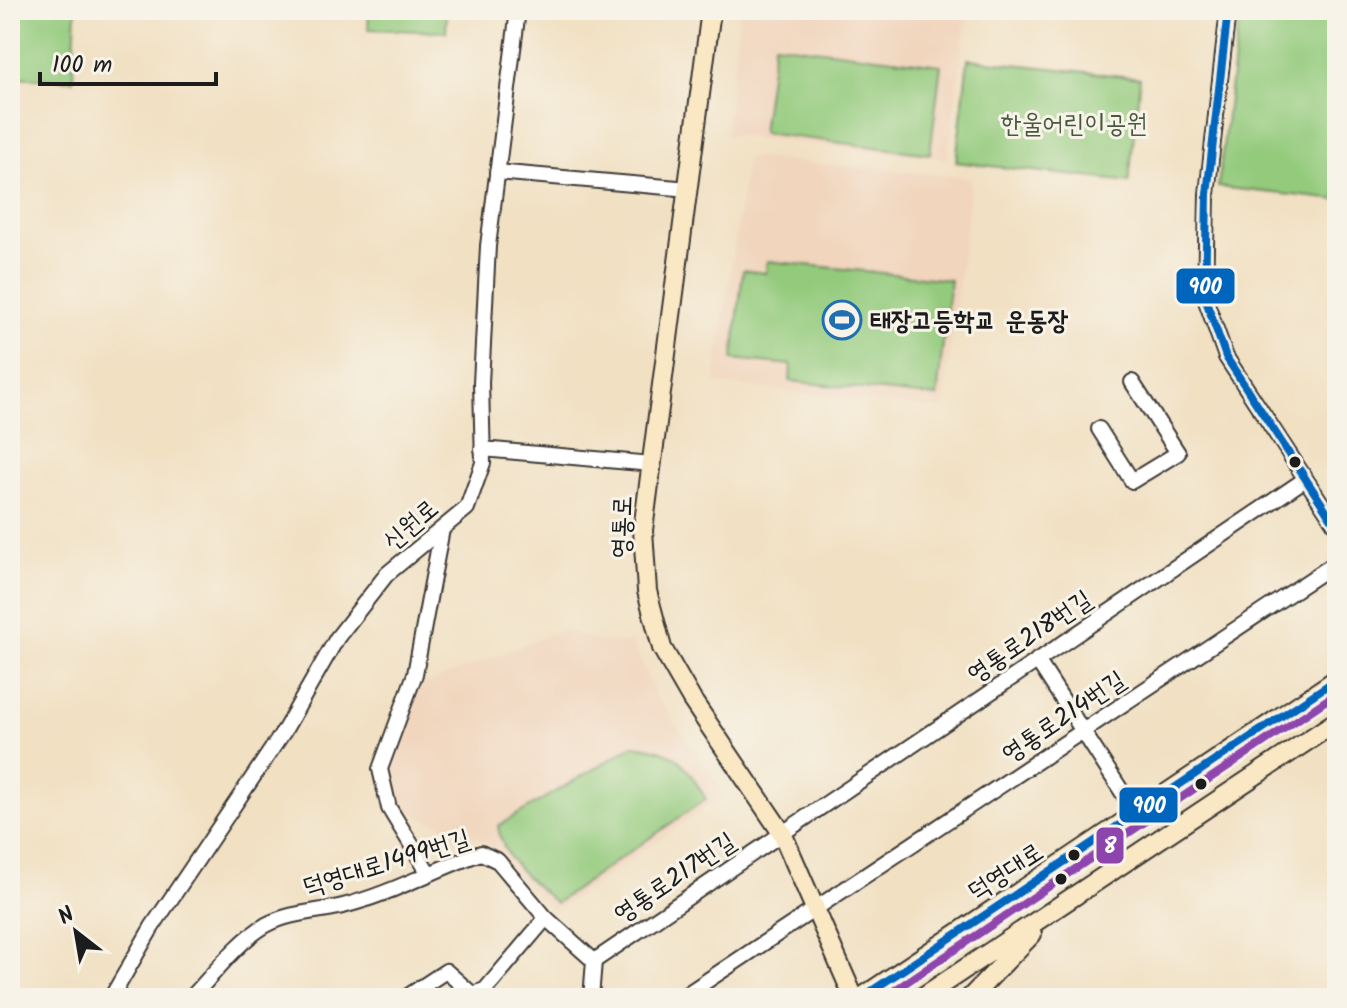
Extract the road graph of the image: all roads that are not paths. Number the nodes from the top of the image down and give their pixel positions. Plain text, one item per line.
1 (518, 10) edge
2 (711, 10) edge
3 (1228, 10) edge
4 (497, 172) junction
5 (689, 189) junction
6 (1132, 382) dead end
7 (1099, 429) dead end
8 (482, 449) junction
9 (652, 464) junction
10 (1304, 480) junction
11 (1337, 527) edge
12 (442, 529) junction
13 (1337, 562) edge
14 (1037, 660) junction
15 (1337, 679) edge
16 (1337, 721) edge
17 (1083, 731) junction
18 (1137, 815) junction
19 (782, 833) junction
20 (428, 872) junction
21 (816, 909) junction
22 (1054, 911) junction
23 (546, 918) junction
24 (594, 961) junction
25 (111, 998) edge
26 (191, 998) edge
27 (405, 998) edge
28 (591, 998) edge
29 (681, 998) edge
30 (854, 998) edge
31 (861, 998) edge
32 (921, 998) edge
33 (970, 998) edge

1 - 4 street, 신원로
2 - 5 main road, 영통로
3 - 10 street
4 - 5 street
4 - 8 street, 신원로
5 - 9 main road, 영통로
6 - 7 street
8 - 9 street
8 - 12 street, 신원로
9 - 19 main road, 영통로
10 - 11 street
10 - 14 street, 영통로218번길
12 - 20 street
12 - 25 street, 신원로
13 - 17 street, 영통로214번길
14 - 17 street
14 - 19 street, 영통로218번길
15 - 18 main road, 덕영대로
16 - 22 main road
17 - 18 street
17 - 21 street, 영통로214번길
18 - 31 main road, 덕영대로
19 - 21 main road, 영통로
19 - 24 street, 영통로217번길
20 - 23 street, 덕영대로1499번길
20 - 26 street, 덕영대로1499번길
21 - 29 street, 영통로214번길
21 - 30 main road, 영통로
22 - 32 main road
22 - 33 main road
23 - 24 street, 덕영대로1499번길
23 - 27 street
24 - 28 street

